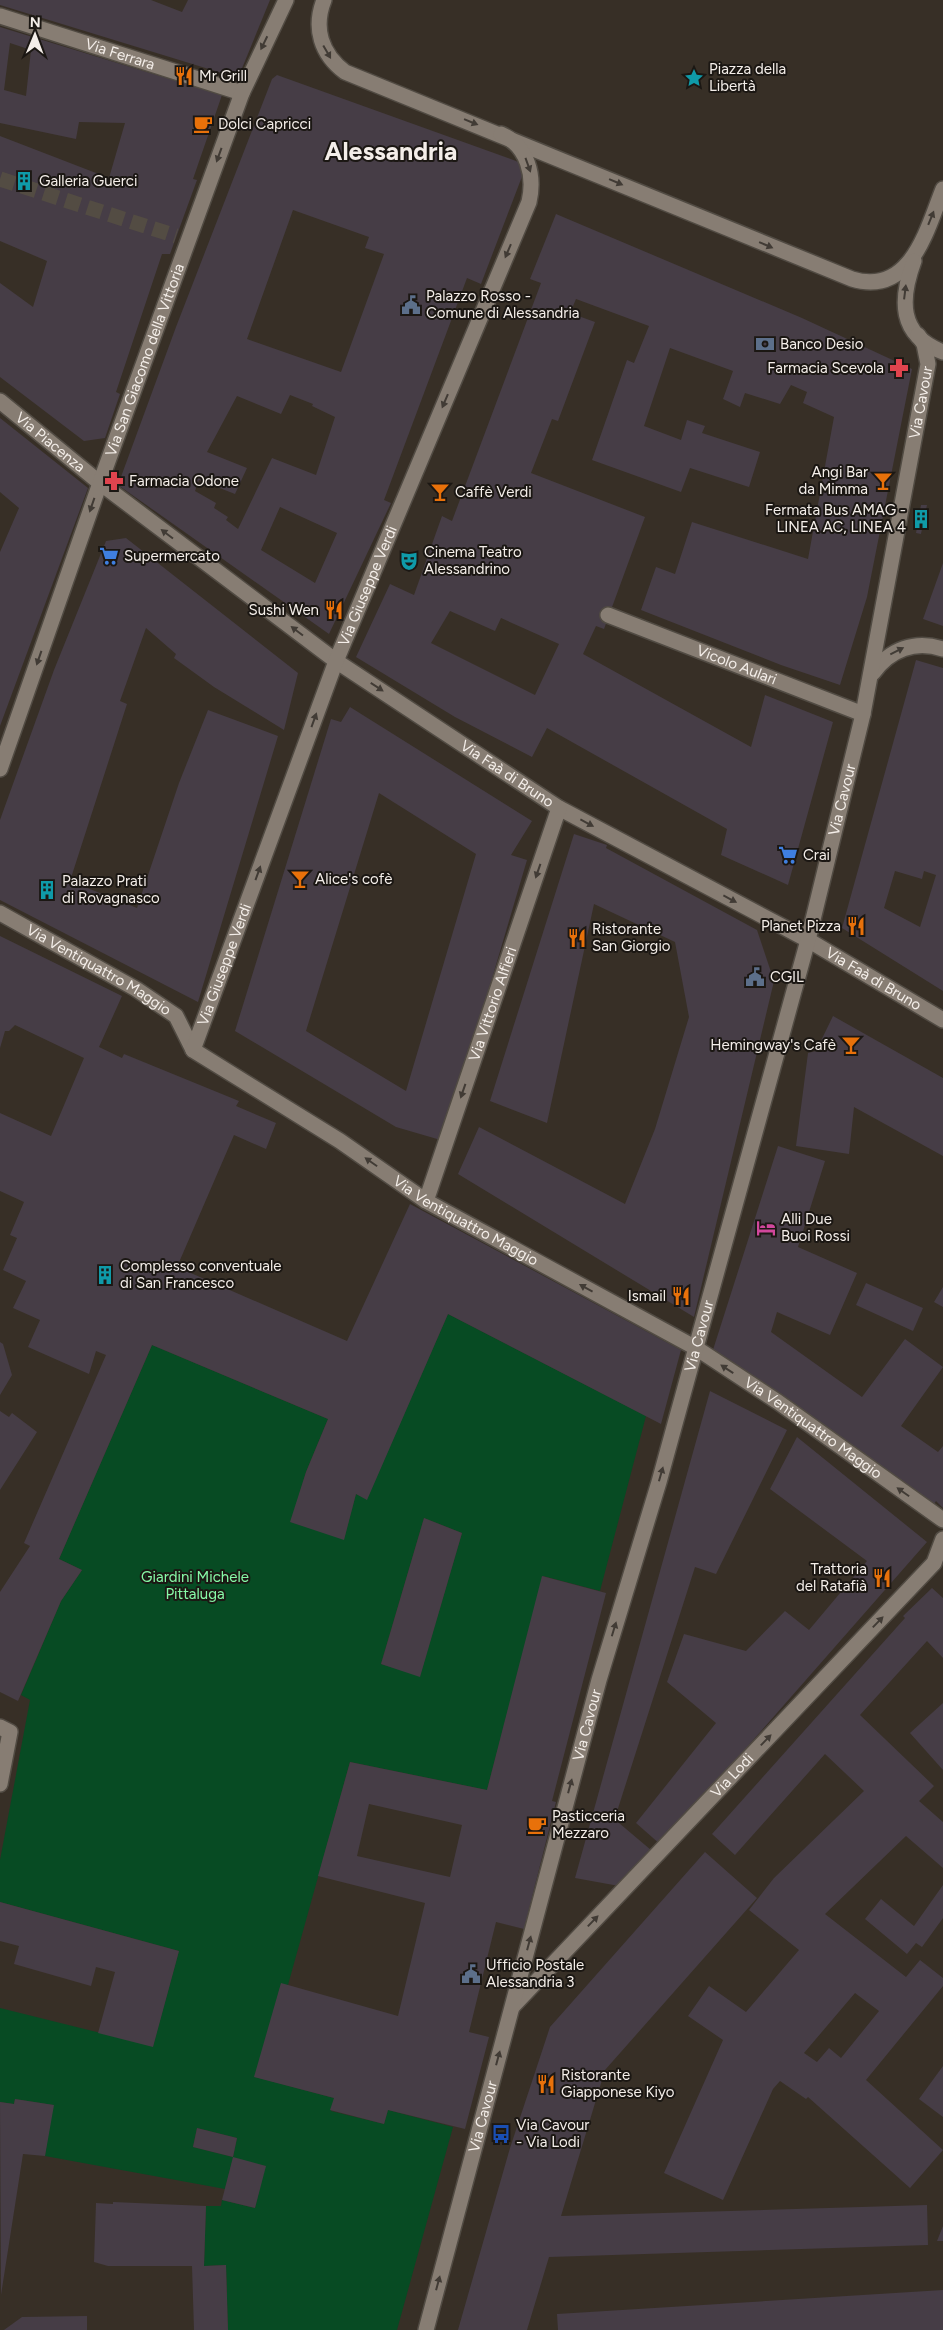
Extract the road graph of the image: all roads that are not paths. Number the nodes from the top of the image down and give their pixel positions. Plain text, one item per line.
1 (286, 0) edge
2 (324, 0) edge
3 (0, 16) edge
4 (242, 92) junction
5 (501, 134) junction
6 (943, 189) edge
7 (919, 248) junction
8 (918, 335) junction
9 (941, 351) edge
10 (0, 401) edge
11 (100, 483) junction
12 (608, 616) dead end
13 (940, 648) edge
14 (336, 660) junction
15 (870, 679) junction
16 (863, 714) junction
17 (0, 769) edge
18 (559, 808) junction
19 (0, 912) edge
20 (808, 940) junction
21 (943, 1020) edge
22 (193, 1050) junction
23 (426, 1201) junction
24 (696, 1348) junction
25 (943, 1520) edge
26 (943, 1539) edge
27 (938, 1568) edge
28 (5, 1729) edge
29 (0, 1784) edge
30 (512, 2007) junction
31 (426, 2330) edge

1 -> 4 street
2 -> 5 street
3 - 4 street, Via Ferrara
4 -> 11 street, Via San Giacomo della Vittoria
5 -> 7 street
5 -> 14 street, Via Giuseppe Verdi
7 -> 6 street
8 -> 7 street, Via Cavour
8 - 9 street
8 - 15 street, Via Cavour
10 - 11 street, Via Piacenza
14 -> 11 street, Via Faà di Bruno
11 -> 17 street, Via San Giacomo della Vittoria
12 - 16 street, Vicolo Aulari
15 -> 13 street
14 -> 18 street, Via Faà di Bruno
22 -> 14 street, Via Giuseppe Verdi
15 - 16 street, Via Cavour
16 - 20 street, Via Cavour
18 -> 20 street, Via Faà di Bruno
18 -> 23 street, Via Vittorio Alfieri
19 - 22 street, Via Ventiquattro Maggio
20 - 21 street, Via Faà di Bruno
20 - 24 street, Via Cavour
23 -> 22 street, Via Ventiquattro Maggio
24 -> 23 street, Via Ventiquattro Maggio
25 -> 24 street, Via Ventiquattro Maggio
30 -> 24 street, Via Cavour
26 - 27 street, Via Lodi
30 -> 27 street, Via Lodi
28 - 29 street
31 -> 30 street, Via Cavour

